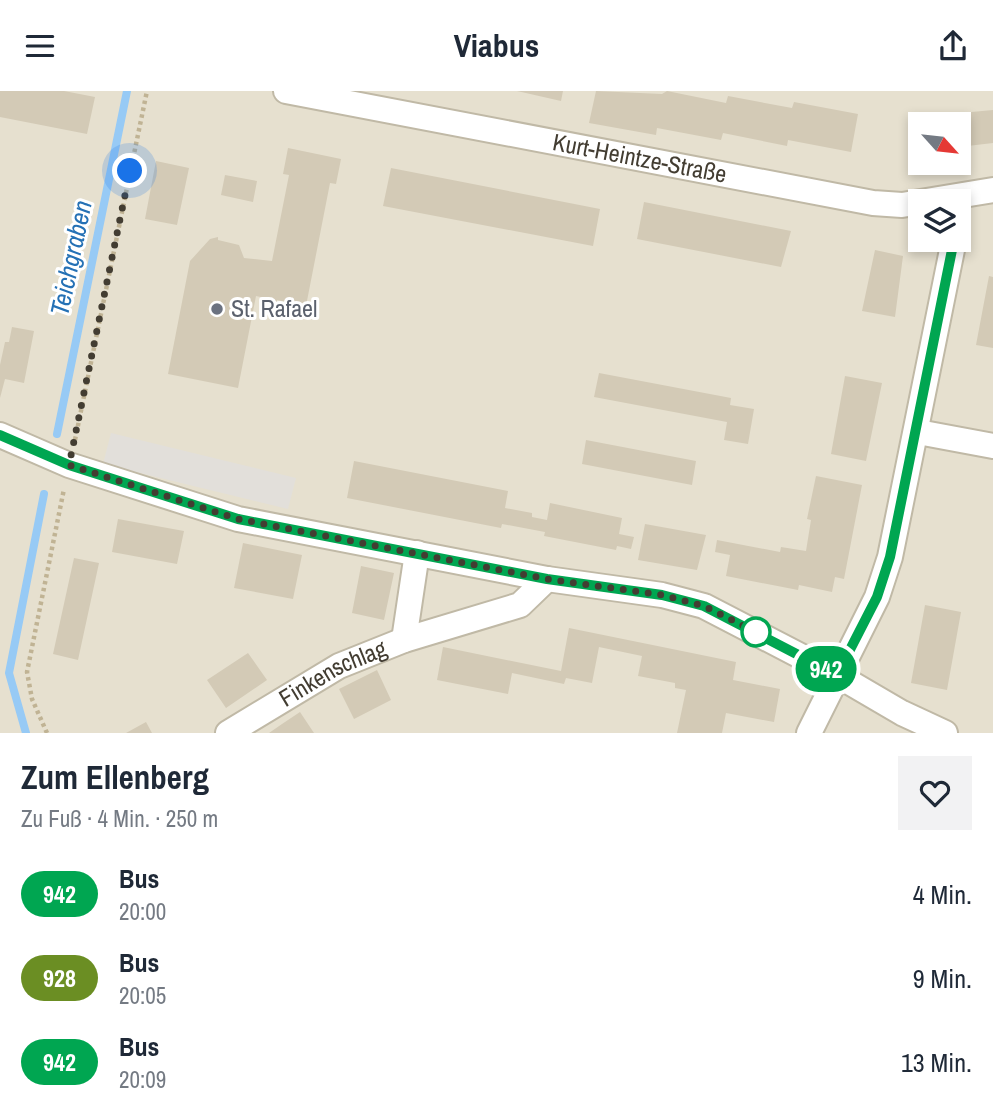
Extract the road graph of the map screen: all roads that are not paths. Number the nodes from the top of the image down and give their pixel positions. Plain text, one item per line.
1 (286, 91) edge
2 (993, 190) edge
3 (971, 195) edge
4 (908, 204) edge
5 (952, 252) edge
6 (918, 432) junction
7 (0, 435) edge
8 (993, 446) edge
9 (417, 553) junction
10 (547, 579) junction
11 (404, 640) junction
12 (837, 675) junction
13 (228, 733) edge
14 (809, 733) edge
15 (945, 733) edge

1 - 4 street, Kurt-Heintze-Straße
2 - 3 street, Kurt-Heintze-Straße
5 - 6 street
6 - 8 street
6 - 12 street
7 - 9 street
9 - 10 street
9 - 11 street, Finkenschlag
10 - 11 street, Finkenschlag
10 - 12 street
11 - 13 street, Finkenschlag
12 - 14 street
12 - 15 street

